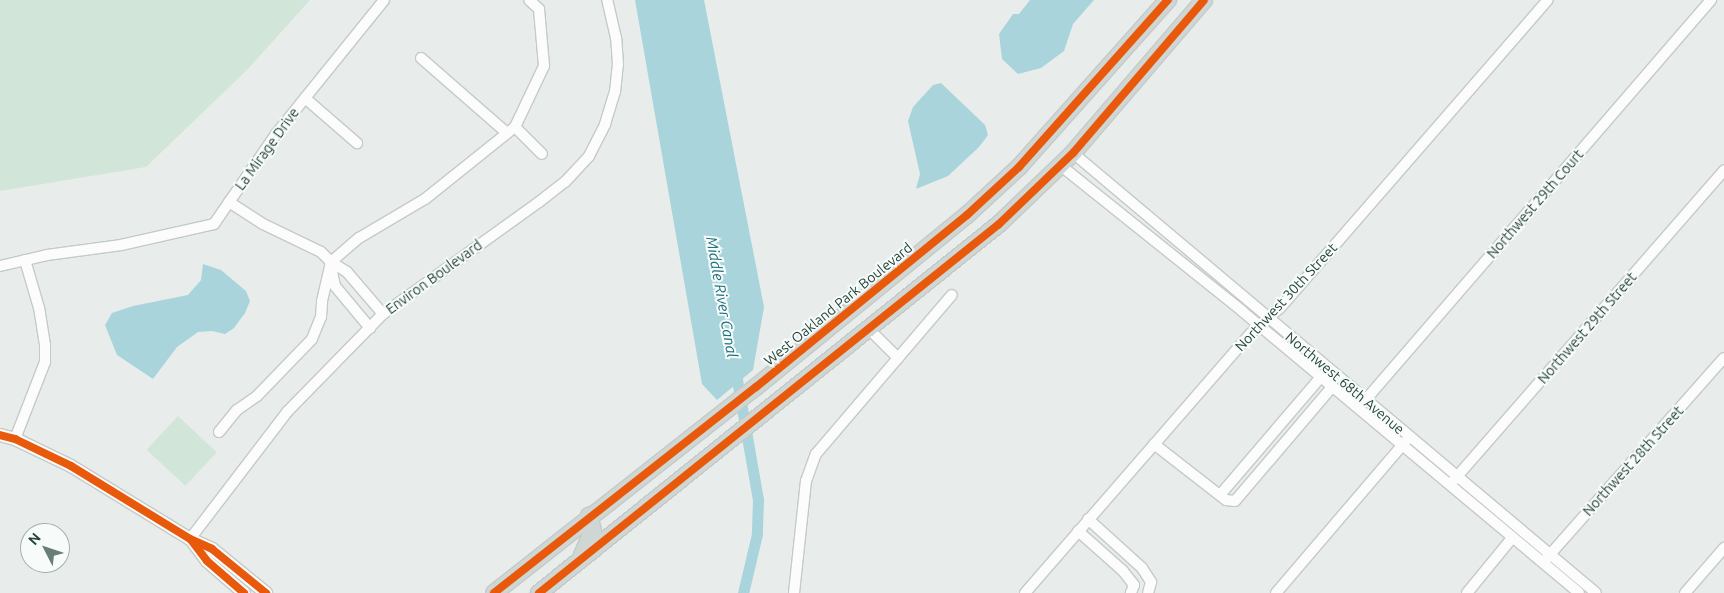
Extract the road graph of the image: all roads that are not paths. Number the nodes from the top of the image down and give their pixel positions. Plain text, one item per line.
1 (384, 0) edge
2 (529, 0) edge
3 (607, 0) edge
4 (1168, 0) edge
5 (1204, 0) edge
6 (1548, 0) edge
7 (1711, 0) edge
8 (421, 58) dead end
9 (305, 98) junction
10 (511, 130) junction
11 (356, 143) dead end
12 (1073, 153) junction
13 (542, 154) dead end
14 (1060, 165) junction
15 (1724, 170) edge
16 (229, 202) junction
17 (25, 260) junction
18 (331, 262) junction
19 (0, 266) edge
20 (952, 295) dead end
21 (383, 314) junction
22 (1267, 318) junction
23 (1258, 326) junction
24 (370, 328) junction
25 (869, 329) junction
26 (898, 358) junction
27 (1724, 358) edge
28 (1320, 378) junction
29 (1332, 387) junction
30 (1365, 400) junction
31 (1358, 408) junction
32 (219, 432) dead end
33 (0, 435) edge
34 (1410, 437) junction
35 (15, 439) junction
36 (1154, 444) junction
37 (1402, 446) junction
38 (1457, 477) junction
39 (1450, 486) junction
40 (1220, 495) junction
41 (589, 516) junction
42 (1088, 520) junction
43 (1078, 531) junction
44 (1512, 538) junction
45 (190, 539) junction
46 (1724, 548) edge
47 (1550, 554) junction
48 (578, 561) junction
49 (1542, 563) junction
50 (1132, 589) edge
51 (244, 593) edge
52 (266, 593) edge
53 (494, 593) edge
54 (539, 593) edge
55 (794, 593) edge
56 (1025, 593) edge
57 (1148, 593) edge
58 (1276, 593) edge
59 (1467, 593) edge
60 (1579, 593) edge
61 (1596, 593) edge
62 (1685, 593) edge

1 - 9 street, La Mirage Drive
2 - 10 street
3 - 21 street, Environ Boulevard
4 - 41 main road, West Oakland Park Boulevard
5 - 12 main road
6 - 22 street, Northwest 30th Street
7 - 30 street, Northwest 29th Court
8 - 10 street
9 - 11 street, La Mirage Drive
9 - 16 street, La Mirage Drive
10 - 13 street
10 - 18 street
12 - 14 main road
12 - 22 street, Northwest 68th Avenue
14 - 23 street, Northwest 68th Avenue
14 - 25 main road
15 - 38 street, Northwest 29th Street
16 - 17 street
16 - 18 street, La Mirage Drive
17 - 19 street
17 - 35 street
18 - 21 street, La Mirage Drive
18 - 24 street
18 - 32 street
20 - 26 street
21 - 24 street, Environ Boulevard
22 - 23 street, Northwest 30th Street
22 - 30 street, Northwest 68th Avenue
23 - 28 street, Northwest 68th Avenue
23 - 36 street, Northwest 30th Street
24 - 45 street, Environ Boulevard
25 - 26 street
25 - 48 main road
26 - 55 street
27 - 47 street, Northwest 28th Street
28 - 29 street, Northwest 68th Avenue
28 - 40 street
29 - 31 street, Northwest 68th Avenue
29 - 40 street
30 - 31 street, Northwest 29th Court
30 - 34 street, Northwest 68th Avenue
31 - 37 street, Northwest 68th Avenue
33 - 35 street
34 - 37 street
34 - 38 street, Northwest 68th Avenue
35 - 45 street
36 - 40 street
36 - 42 street, Northwest 30th Street
37 - 39 street, Northwest 68th Avenue
37 - 58 street
38 - 39 street, Northwest 29th Street
38 - 47 street, Northwest 68th Avenue
39 - 44 street, Northwest 68th Avenue
41 - 48 main road
41 - 53 main road, West Oakland Park Boulevard
42 - 43 street, Northwest 30th Street
42 - 57 street
43 - 50 street
43 - 56 street, Northwest 30th Street
44 - 49 street, Northwest 68th Avenue
44 - 59 street
45 - 51 street
45 - 52 street
46 - 62 street
47 - 49 street, Northwest 28th Street
47 - 61 street, Northwest 68th Avenue
48 - 54 main road
49 - 60 street, Northwest 68th Avenue

